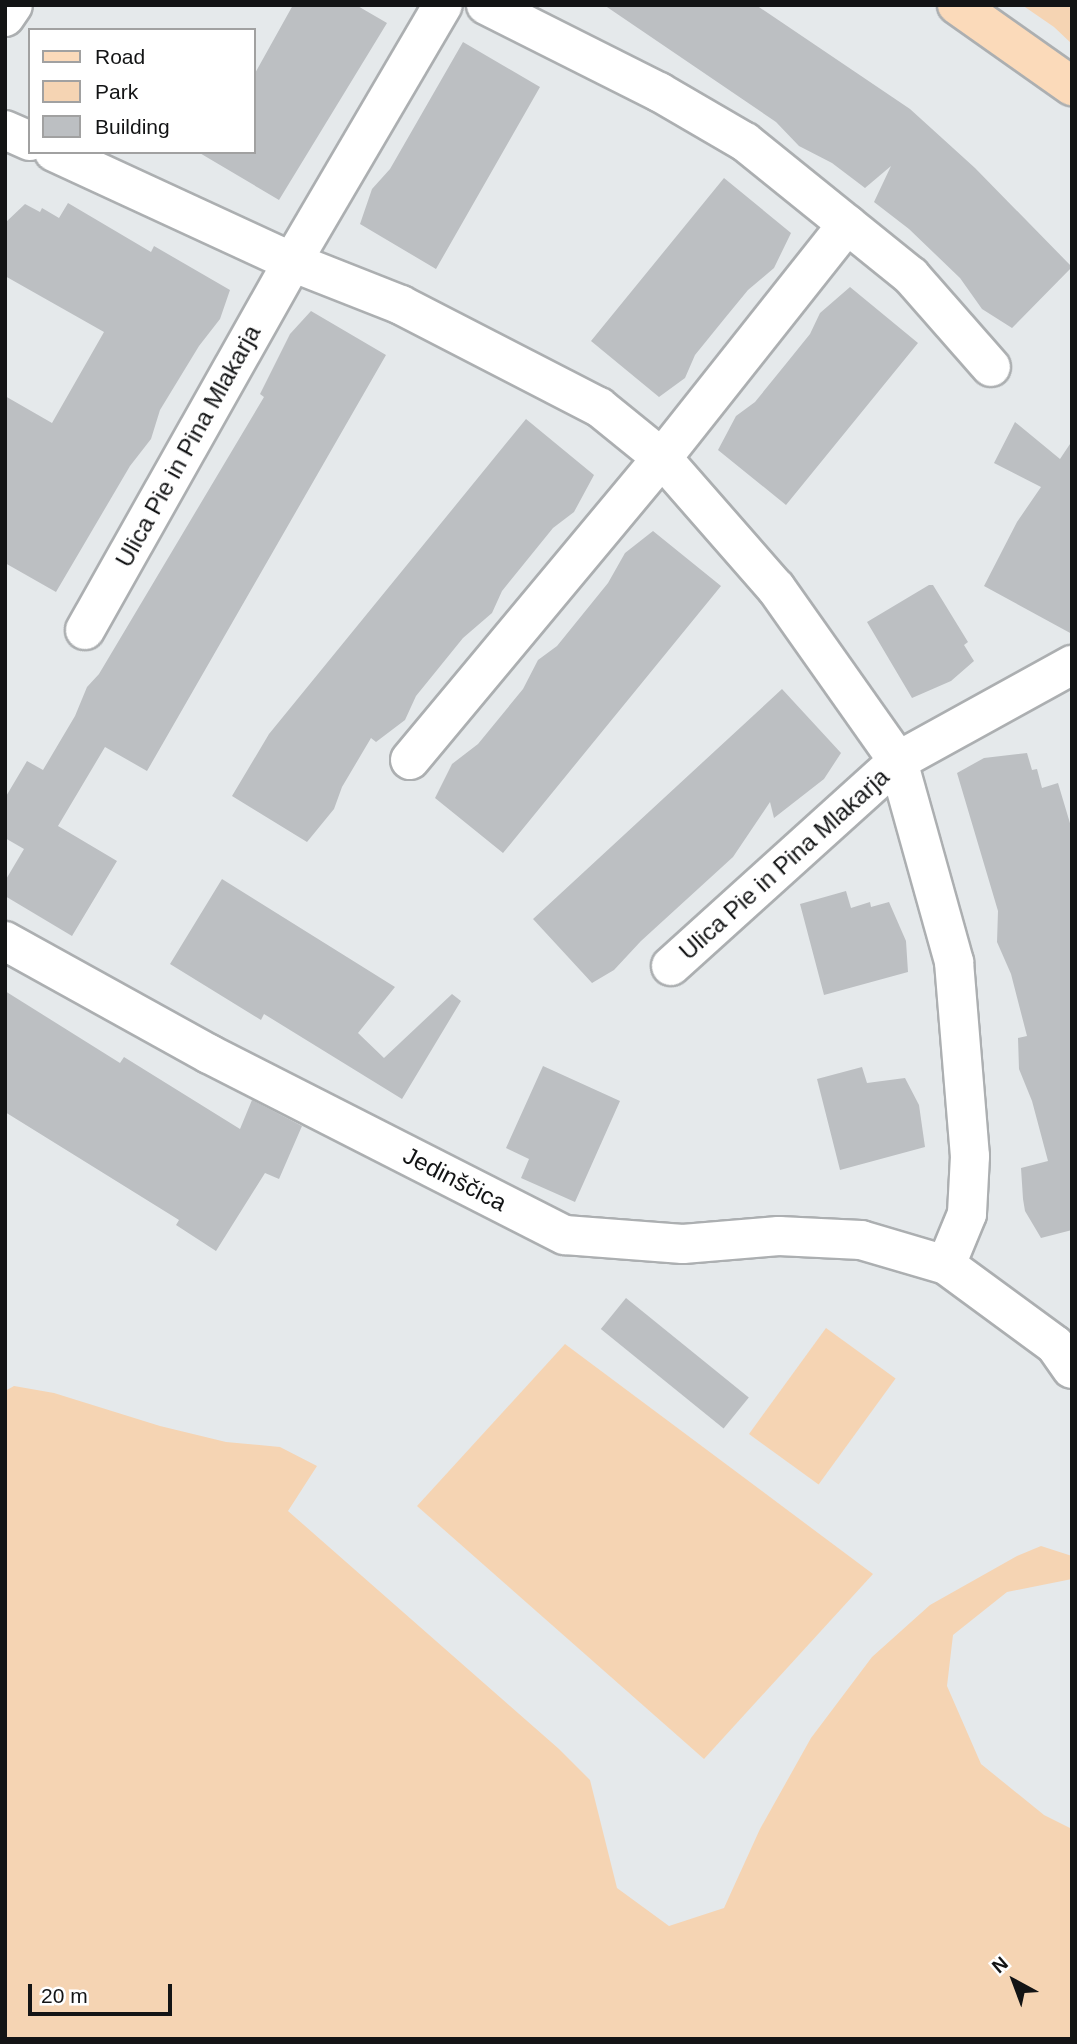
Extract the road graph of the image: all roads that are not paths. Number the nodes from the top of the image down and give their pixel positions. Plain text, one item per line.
1 (13, 5) edge
2 (443, 5) edge
3 (486, 5) edge
4 (957, 5) edge
5 (5, 17) edge
6 (1072, 86) edge
7 (5, 130) edge
8 (28, 140) edge
9 (58, 154) edge
10 (847, 225) junction
11 (292, 262) junction
12 (991, 367) dead end
13 (663, 458) junction
14 (85, 630) dead end
15 (1072, 665) edge
16 (410, 760) dead end
17 (898, 761) junction
18 (5, 941) edge
19 (671, 966) dead end
20 (946, 1265) junction
21 (1072, 1369) edge

1 - 5 street
2 - 11 street, Ulica Pie in Pina Mlakarja
3 - 10 street
4 - 6 main road
7 - 8 street
9 - 11 street, Ulica Pie in Pina Mlakarja
10 - 12 street
10 - 13 street
11 - 13 street, Ulica Pie in Pina Mlakarja
11 - 14 street, Ulica Pie in Pina Mlakarja
13 - 16 street
13 - 17 street, Ulica Pie in Pina Mlakarja
15 - 17 street, Ulica Pie in Pina Mlakarja
17 - 19 street, Ulica Pie in Pina Mlakarja
17 - 20 street, Ulica Pie in Pina Mlakarja
18 - 20 street, Jedinščica
20 - 21 street, Jedinščica

